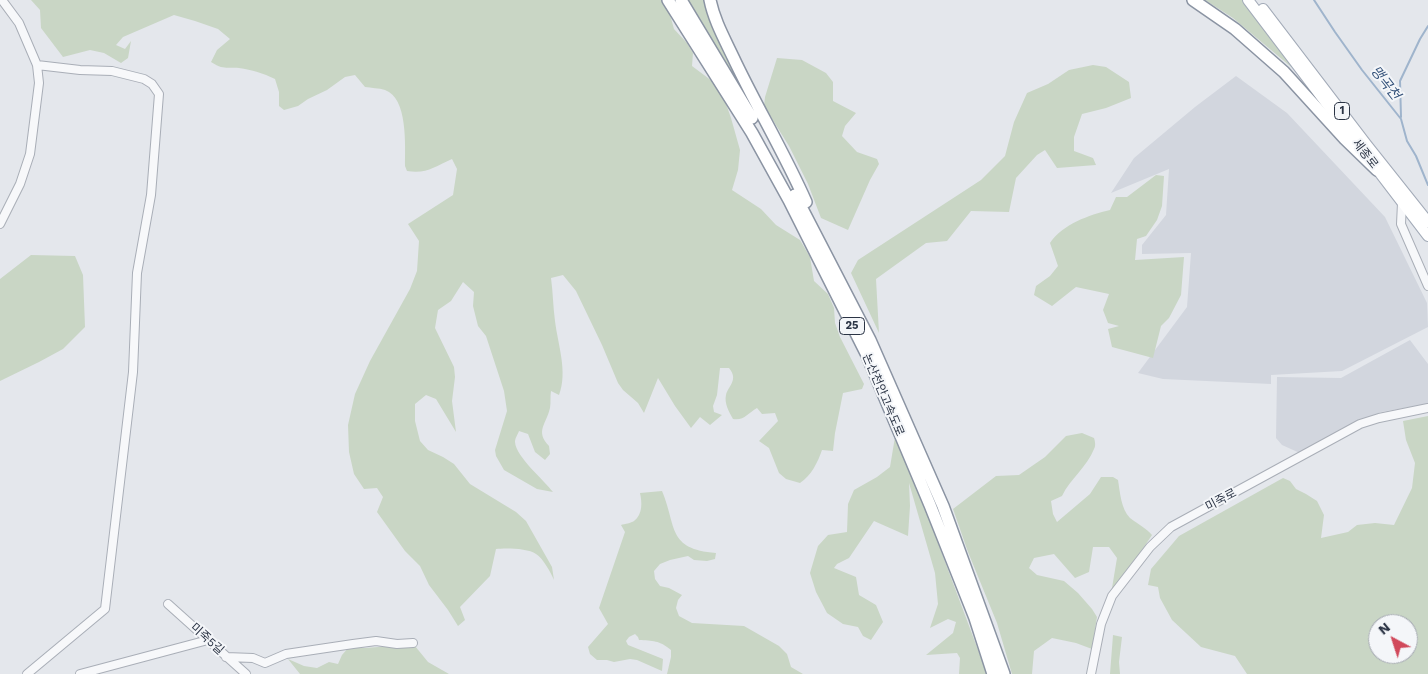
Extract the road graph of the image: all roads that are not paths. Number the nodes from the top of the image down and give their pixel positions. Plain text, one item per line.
1 (2, 0) edge
2 (668, 0) edge
3 (680, 0) edge
4 (710, 0) edge
5 (1193, 0) edge
6 (1248, 0) edge
7 (1256, 0) edge
8 (37, 65) junction
9 (1377, 170) junction
10 (1402, 203) junction
11 (1428, 222) edge
12 (0, 224) edge
13 (1428, 236) edge
14 (835, 270) junction
15 (1428, 285) edge
16 (1428, 408) edge
17 (168, 604) dead end
18 (208, 640) junction
19 (413, 643) dead end
20 (226, 657) junction
21 (27, 674) edge
22 (80, 674) edge
23 (246, 674) edge
24 (993, 674) edge
25 (1004, 674) edge
26 (1091, 674) edge

1 - 8 street
2 - 24 highway, 논산천안고속도로 / 25
3 - 14 highway, 논산천안고속도로 / 25
4 - 14 highway
5 - 9 highway
6 - 9 main road, 세종로 / 1
7 - 11 main road, 세종로 / 1
8 - 12 street
8 - 21 street
9 - 10 main road, 세종로 / 1
10 - 13 main road, 세종로 / 1
10 - 15 street
14 - 25 highway, 논산천안고속도로 / 25
16 - 26 street, 미죽로
17 - 18 street, 미죽5길
18 - 20 street, 미죽5길
18 - 22 street
19 - 20 street
20 - 23 street, 미죽5길

